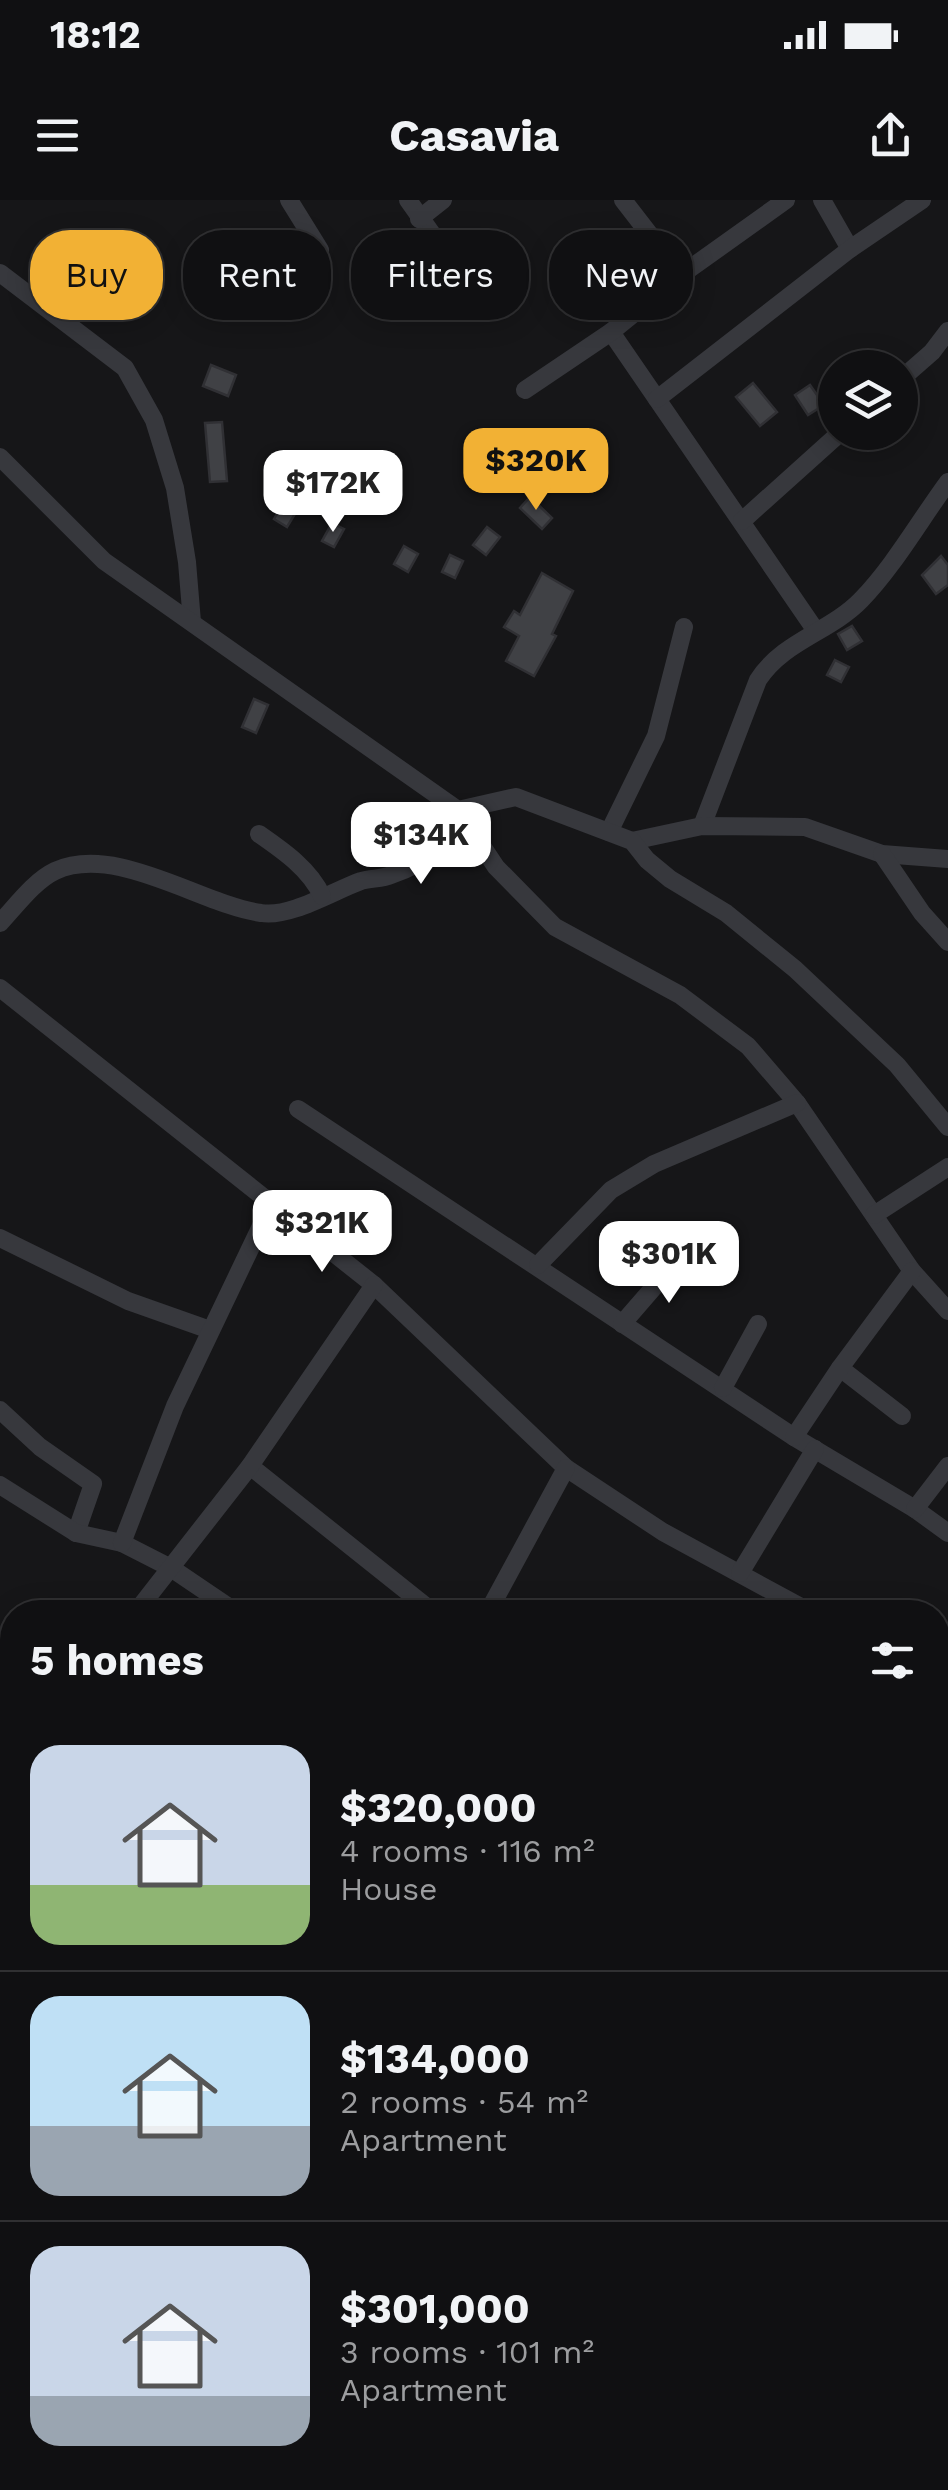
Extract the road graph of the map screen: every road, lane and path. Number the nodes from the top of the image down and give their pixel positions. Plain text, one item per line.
1 (289, 200) edge
2 (408, 200) edge
3 (443, 200) edge
4 (622, 200) edge
5 (786, 200) edge
6 (822, 200) edge
7 (922, 200) edge
8 (419, 219) junction
9 (308, 230) edge
10 (427, 230) edge
11 (645, 230) edge
12 (850, 248) junction
13 (693, 266) edge
14 (0, 274) edge
15 (626, 320) edge
16 (948, 331) edge
17 (611, 332) junction
18 (918, 364) edge
19 (525, 390) dead end
20 (657, 399) junction
21 (821, 450) edge
22 (0, 457) edge
23 (948, 482) edge
24 (742, 520) junction
25 (192, 622) junction
26 (684, 627) dead end
27 (816, 630) junction
28 (458, 810) junction
29 (702, 826) junction
30 (609, 832) junction
31 (258, 834) dead end
32 (632, 840) junction
33 (882, 854) junction
34 (948, 860) edge
35 (322, 896) junction
36 (0, 923) edge
37 (948, 942) edge
38 (0, 988) edge
39 (797, 1104) junction
40 (298, 1110) dead end
41 (948, 1127) edge
42 (948, 1166) edge
43 (270, 1204) junction
44 (874, 1215) junction
45 (0, 1238) edge
46 (680, 1256) dead end
47 (538, 1265) junction
48 (912, 1271) junction
49 (374, 1285) junction
50 (948, 1312) edge
51 (622, 1324) junction
52 (758, 1324) dead end
53 (210, 1330) junction
54 (840, 1368) junction
55 (723, 1388) junction
56 (0, 1410) edge
57 (902, 1416) dead end
58 (794, 1437) junction
59 (815, 1449) junction
60 (250, 1466) junction
61 (948, 1466) edge
62 (566, 1468) junction
63 (0, 1486) edge
64 (915, 1509) junction
65 (76, 1532) junction
66 (948, 1533) edge
67 (122, 1544) junction
68 (171, 1568) junction
69 (740, 1573) junction
70 (146, 1600) edge
71 (218, 1600) edge
72 (417, 1600) edge
73 (494, 1600) edge
74 (788, 1600) edge

1 - 9 street
2 - 8 street
3 - 8 street
4 - 11 street
5 - 13 street
6 - 12 street
7 - 12 street
8 - 10 street
12 - 20 street
14 - 25 street
15 - 17 street
16 - 18 street
17 - 19 street
17 - 20 street
20 - 24 street
21 - 24 street
22 - 25 street
23 - 27 street
24 - 27 street
25 - 28 street
26 - 30 street
27 - 29 street
28 - 30 street
28 - 35 street
28 - 39 street
29 - 32 street
29 - 33 street
30 - 32 street
31 - 35 street
32 - 41 street
33 - 34 street
33 - 37 street
35 - 36 street
38 - 43 street
39 - 44 street
39 - 47 street
40 - 47 street
42 - 44 street
43 - 49 street
43 - 53 street
44 - 48 street
45 - 53 street
46 - 51 street
47 - 51 street
48 - 50 street
48 - 54 street
49 - 60 street
49 - 62 street
51 - 55 street
52 - 55 street
53 - 67 street
54 - 57 street
54 - 58 street
55 - 58 street
56 - 65 street
58 - 59 street
59 - 64 street
59 - 69 street
60 - 68 street
60 - 72 street
61 - 64 street
62 - 69 street
62 - 73 street
63 - 65 street
64 - 66 street
65 - 67 street
67 - 68 street
68 - 70 street
68 - 71 street
69 - 74 street

